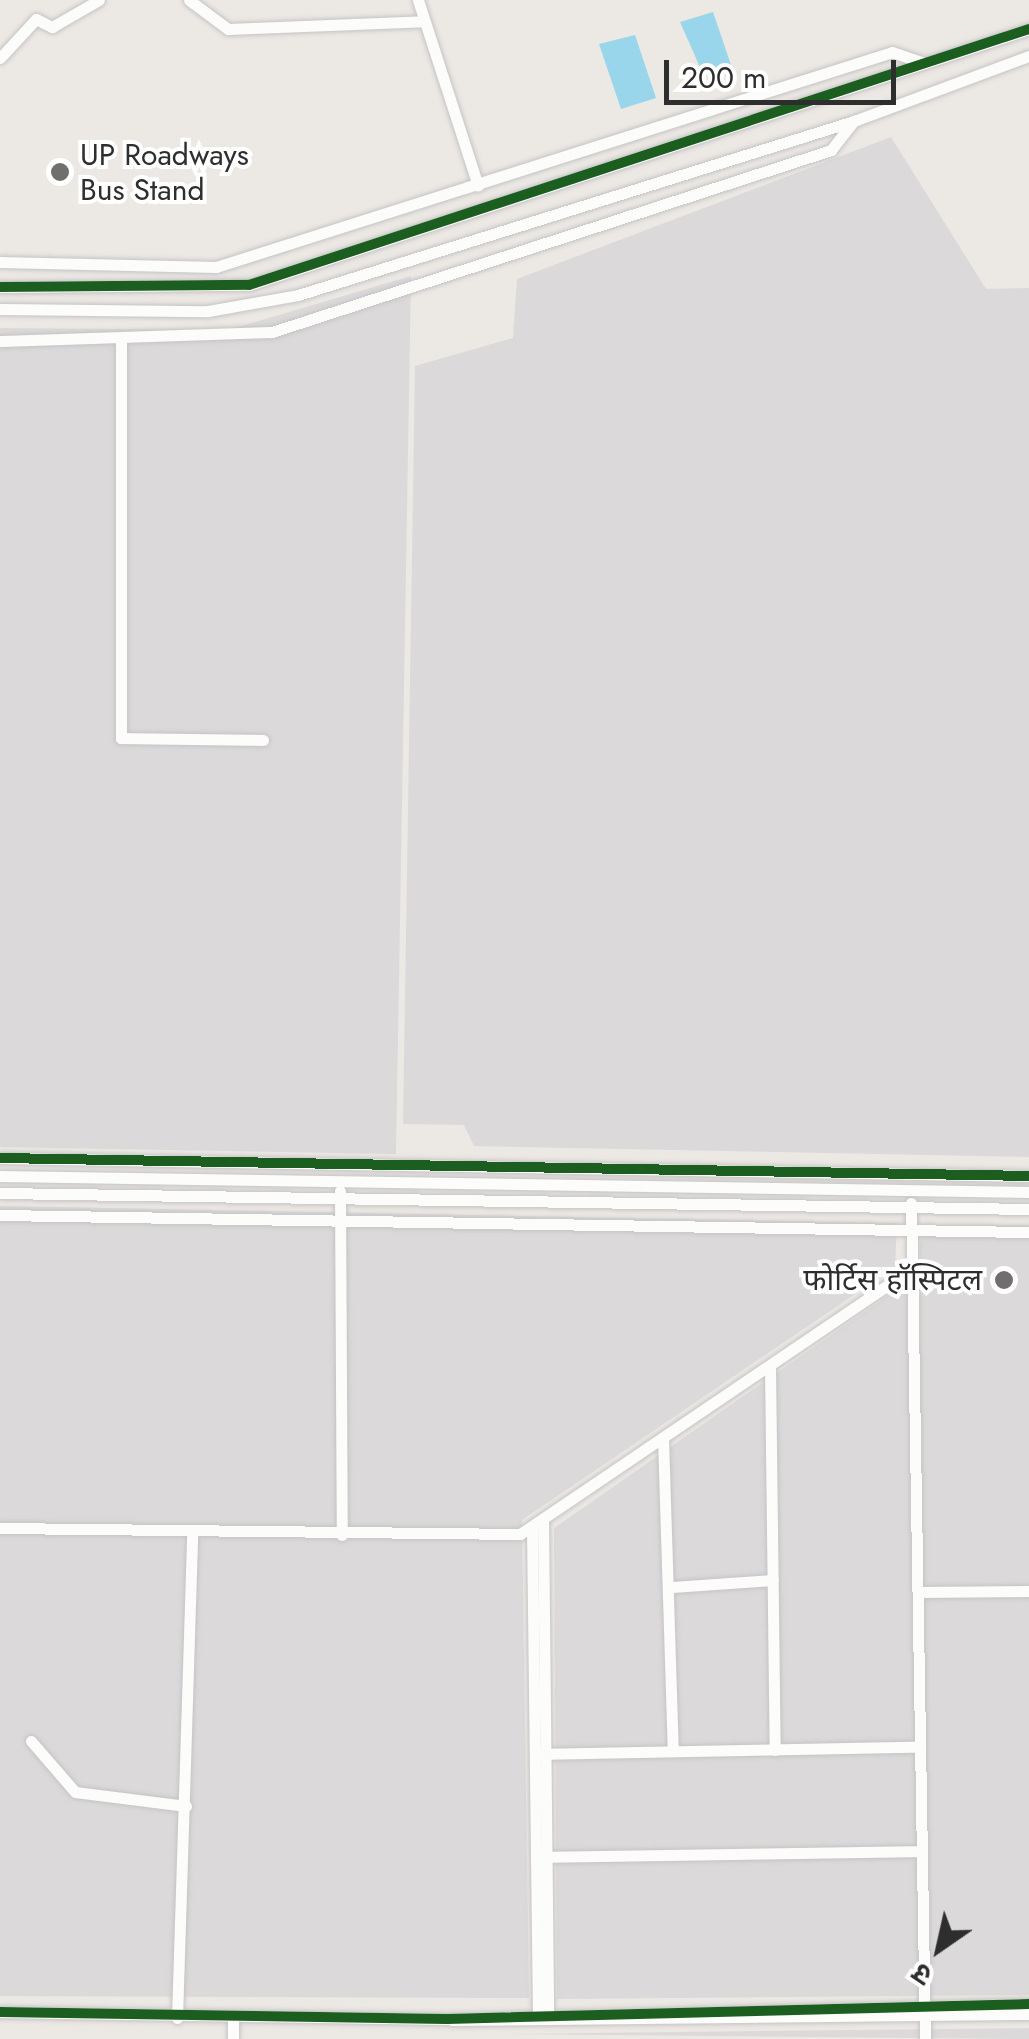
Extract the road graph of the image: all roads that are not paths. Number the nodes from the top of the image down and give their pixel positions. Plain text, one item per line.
1 (98, 0) edge
2 (188, 0) edge
3 (418, 0) edge
4 (424, 21) junction
5 (1029, 29) edge
6 (1029, 56) edge
7 (0, 58) edge
8 (924, 63) junction
9 (854, 122) junction
10 (478, 186) junction
11 (0, 262) edge
12 (0, 287) edge
13 (0, 309) edge
14 (121, 340) junction
15 (0, 341) edge
16 (263, 740) dead end
17 (0, 1158) edge
18 (0, 1176) edge
19 (1029, 1176) edge
20 (340, 1182) junction
21 (911, 1191) junction
22 (1029, 1192) edge
23 (0, 1193) edge
24 (340, 1198) junction
25 (912, 1207) junction
26 (1029, 1209) edge
27 (0, 1215) edge
28 (342, 1222) junction
29 (912, 1230) junction
30 (1029, 1232) edge
31 (912, 1268) junction
32 (770, 1366) junction
33 (663, 1438) junction
34 (537, 1523) junction
35 (0, 1528) edge
36 (342, 1535) junction
37 (192, 1536) junction
38 (773, 1580) junction
39 (672, 1587) junction
40 (1029, 1591) edge
41 (918, 1592) junction
42 (31, 1740) dead end
43 (920, 1747) junction
44 (776, 1750) junction
45 (674, 1752) junction
46 (540, 1754) junction
47 (186, 1806) junction
48 (922, 1850) junction
49 (542, 1857) junction
50 (1029, 2004) edge
51 (924, 2011) junction
52 (0, 2012) edge
53 (1029, 2014) edge
54 (177, 2018) junction
55 (233, 2018) junction
56 (544, 2018) junction
57 (233, 2039) edge
58 (925, 2039) edge

1 - 7 street
2 - 4 street
3 - 4 street
4 - 10 street
5 - 8 street
6 - 9 street
8 - 10 street
8 - 12 street
9 - 13 street
9 - 14 street
10 - 11 street
14 - 15 street
14 - 16 street
17 - 19 street
18 - 20 street
20 - 21 street
20 - 24 street
21 - 22 street
21 - 25 street
23 - 24 street
24 - 25 street
24 - 28 street
25 - 26 street
25 - 29 street
27 - 28 street
28 - 29 street
28 - 36 street
29 - 30 street
29 - 31 street
31 - 32 street
31 - 41 street
32 - 33 street
32 - 38 street
33 - 34 street
33 - 39 street
34 - 36 street
34 - 46 street
35 - 37 street
36 - 37 street
37 - 47 street
38 - 39 street
38 - 44 street
39 - 45 street
40 - 41 street
41 - 43 street
42 - 47 street
43 - 44 street
43 - 48 street
44 - 45 street
45 - 46 street
46 - 49 street
47 - 54 street
48 - 49 street
48 - 51 street
49 - 56 street
50 - 51 street
51 - 53 street
51 - 56 street
51 - 58 street
52 - 54 street
54 - 55 street
55 - 56 street
55 - 57 street

